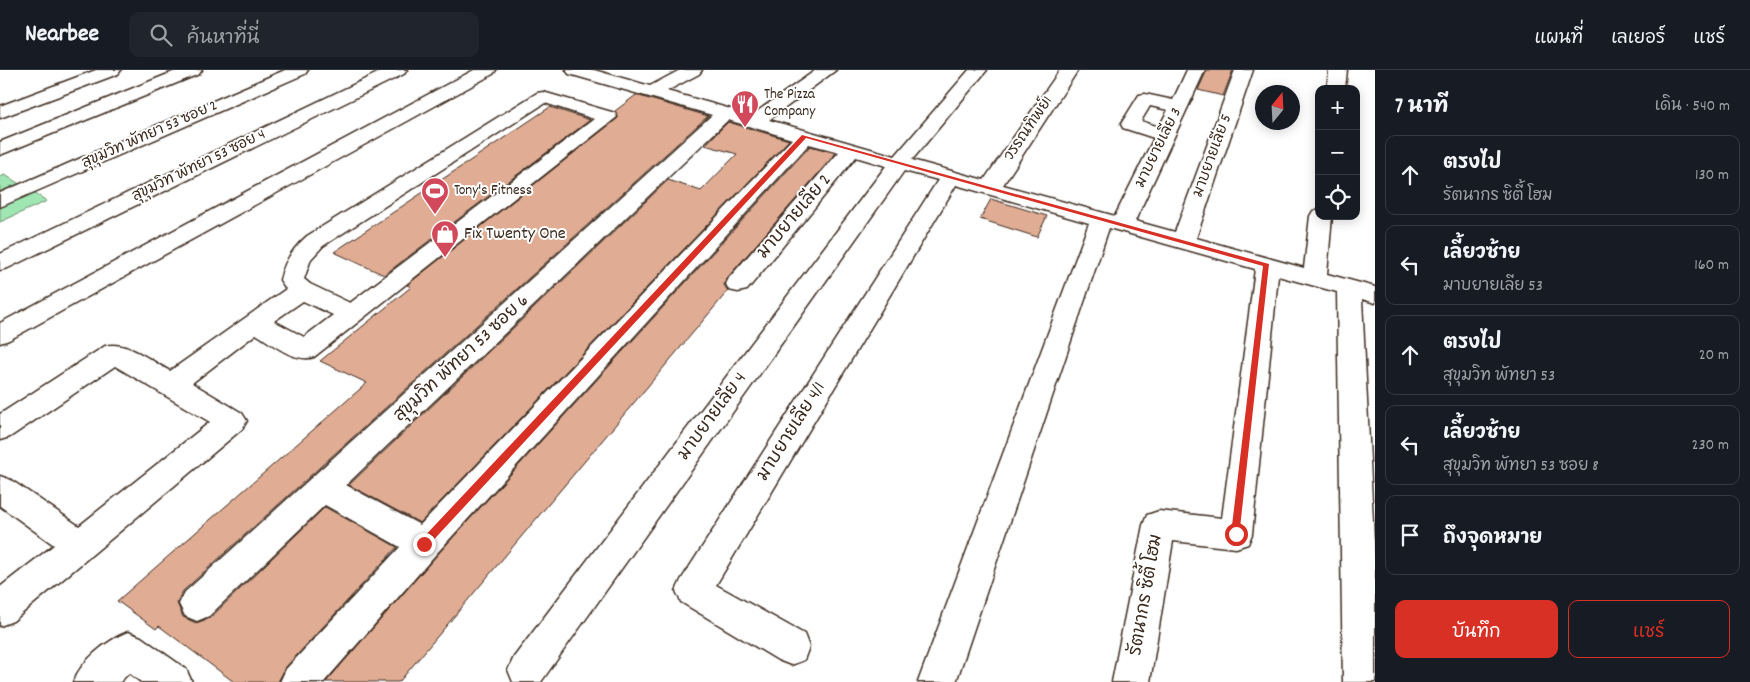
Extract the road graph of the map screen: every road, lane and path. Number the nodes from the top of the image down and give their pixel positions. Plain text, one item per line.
1 (112, 70) edge
2 (193, 70) edge
3 (299, 70) edge
4 (398, 70) edge
5 (487, 70) edge
6 (693, 70) edge
7 (827, 70) edge
8 (978, 70) edge
9 (1069, 70) edge
10 (1196, 70) edge
11 (1244, 70) edge
12 (1338, 70) edge
13 (583, 82) edge
14 (1336, 85) edge
15 (629, 86) junction
16 (652, 92) junction
17 (1179, 107) junction
18 (0, 112) edge
19 (591, 112) junction
20 (725, 113) junction
21 (754, 122) junction
22 (1166, 135) junction
23 (804, 136) junction
24 (0, 149) edge
25 (852, 150) junction
26 (899, 163) junction
27 (951, 178) junction
28 (992, 189) junction
29 (0, 201) edge
30 (1321, 220) edge
31 (1112, 222) junction
32 (1183, 242) junction
33 (0, 263) edge
34 (1267, 265) junction
35 (1315, 279) junction
36 (738, 284) dead end
37 (301, 290) junction
38 (1362, 292) edge
39 (352, 314) junction
40 (255, 322) junction
41 (0, 334) edge
42 (171, 384) junction
43 (0, 429) edge
44 (323, 488) junction
45 (0, 489) edge
46 (424, 544) junction
47 (80, 545) junction
48 (198, 604) dead end
49 (0, 609) edge
50 (791, 647) dead end
51 (527, 670) dead end
52 (92, 682) edge
53 (174, 682) edge
54 (300, 682) edge
55 (937, 682) edge
56 (1131, 682) edge
57 (1362, 682) edge

1 - 18 street
2 - 24 street
3 - 29 street, สุขุมวิท พัทยา 53 ซอย 2
4 - 33 street, สุขุมวิท พัทยา 53 ซอย 4
5 - 41 street
6 - 16 street
7 - 21 street
8 - 26 street, มาบยายเลีย 4
9 - 28 street, วรรณทิพย์1
10 - 17 street, มาบยายเลีย 3
11 - 32 street, มาบยายเลีย 5
12 - 14 street
13 - 15 street
13 - 19 street
13 - 37 street
15 - 16 street
15 - 19 street
16 - 20 street
17 - 22 street, มาบยายเลีย 3
17 - 22 street
19 - 39 street
20 - 21 street
20 - 44 street, สุขุมวิท พัทยา 53 ซอย 6
21 - 23 street
22 - 31 street, มาบยายเลีย 3
23 - 25 street
23 - 46 street
25 - 26 street
25 - 36 street, มาบยายเลีย 2
26 - 27 street
26 - 51 street, มาบยายเลีย 4
27 - 28 street
27 - 50 street, มาบยายเลีย 4/1
28 - 31 street
30 - 35 street
31 - 32 street
31 - 55 street, มาบยายเลีย 3
32 - 34 street
34 - 35 street
34 - 56 street, รัตนากร ซิตี้ โฮม
35 - 38 street
37 - 39 street
37 - 40 street
38 - 57 street
39 - 40 street
40 - 42 street
42 - 43 street
42 - 47 street
44 - 46 street
44 - 48 street, สุขุมวิท พัทยา 53 ซอย 6
45 - 47 street
46 - 54 street
47 - 49 street
52 - 53 street

